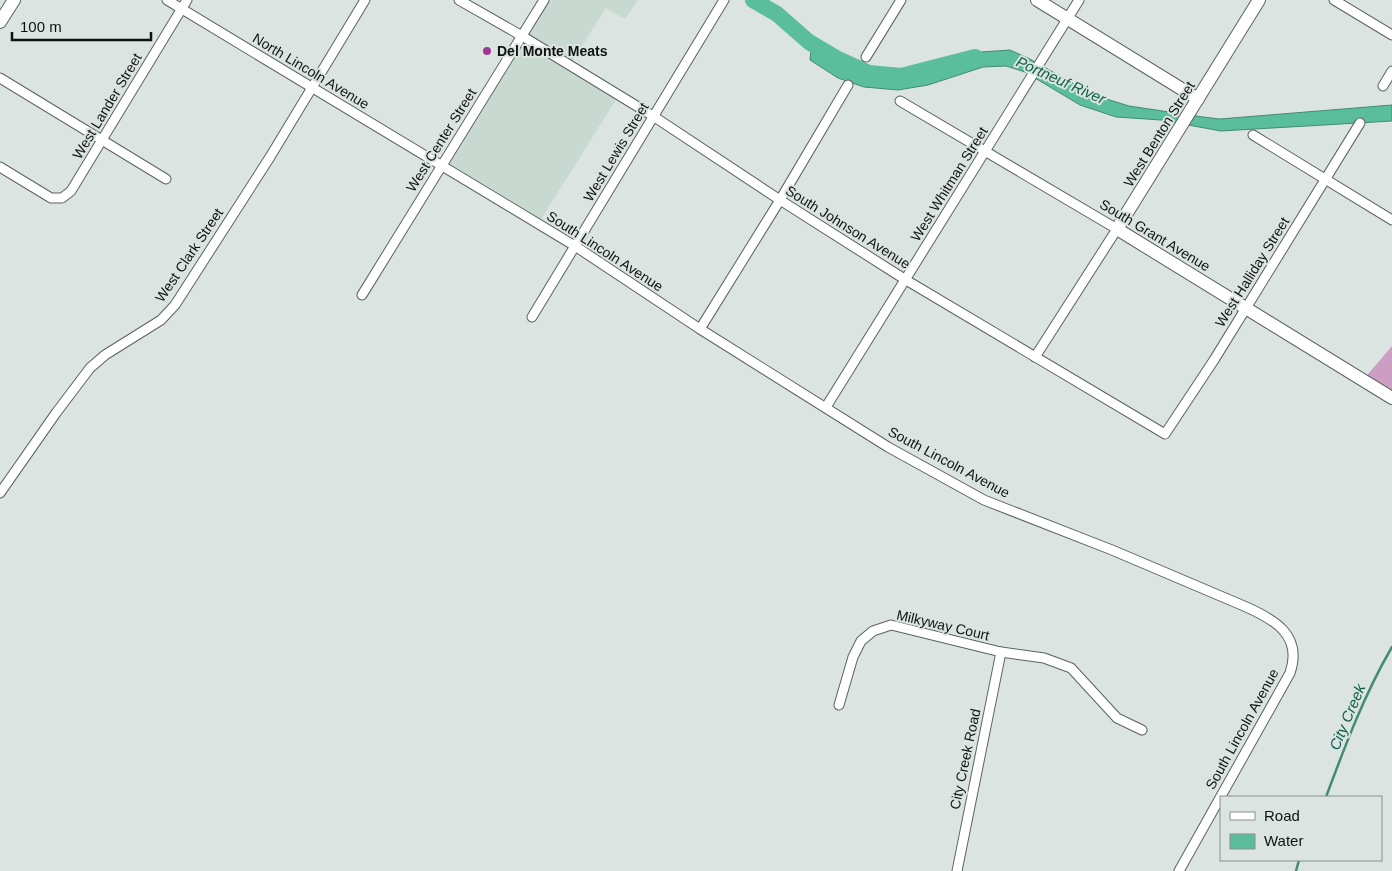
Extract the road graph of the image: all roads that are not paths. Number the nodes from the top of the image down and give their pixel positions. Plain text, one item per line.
1 (14, 0) edge
2 (167, 0) edge
3 (187, 0) edge
4 (365, 0) edge
5 (459, 0) edge
6 (544, 0) edge
7 (901, 0) edge
8 (1038, 0) edge
9 (1079, 0) edge
10 (1259, 0) edge
11 (1334, 0) edge
12 (722, 4) edge
13 (181, 10) junction
14 (1068, 19) junction
15 (0, 22) edge
16 (1392, 35) edge
17 (522, 36) junction
18 (866, 57) dead end
19 (1392, 71) edge
20 (0, 78) edge
21 (848, 85) dead end
22 (1383, 86) dead end
23 (312, 88) junction
24 (900, 101) dead end
25 (1195, 105) junction
26 (653, 116) junction
27 (1360, 123) dead end
28 (1253, 134) dead end
29 (103, 141) junction
30 (985, 152) junction
31 (441, 165) junction
32 (0, 167) edge
33 (166, 179) dead end
34 (1326, 179) junction
35 (780, 200) junction
36 (1392, 220) edge
37 (1117, 229) junction
38 (575, 246) junction
39 (906, 280) junction
40 (362, 295) dead end
41 (1246, 306) junction
42 (532, 317) dead end
43 (700, 329) junction
44 (1035, 357) junction
45 (1392, 398) edge
46 (826, 407) junction
47 (1165, 434) joint
48 (0, 494) edge
49 (1001, 652) junction
50 (839, 705) dead end
51 (1142, 730) dead end
52 (1221, 796) edge
53 (1220, 798) edge
54 (957, 871) edge
55 (1179, 871) edge

1 - 15 street
2 - 13 street, North Lincoln Avenue
3 - 13 street, West Lander Street
4 - 23 street, West Clark Street
5 - 17 street, South Johnson Avenue
6 - 17 street, West Center Street
7 - 18 street
8 - 14 street
9 - 14 street, West Whitman Street
10 - 25 street, West Benton Street
11 - 16 street
12 - 26 street, West Lewis Street
13 - 23 street, North Lincoln Avenue
13 - 29 street, West Lander Street
14 - 25 street
14 - 30 street, West Whitman Street
17 - 26 street, South Johnson Avenue
17 - 31 street, West Center Street
19 - 22 street
20 - 29 street
21 - 35 street
23 - 31 street, North Lincoln Avenue
23 - 48 street, West Clark Street
24 - 30 street, South Grant Avenue
25 - 37 street, West Benton Street
26 - 35 street, South Johnson Avenue
26 - 38 street, West Lewis Street
27 - 34 street, West Halliday Street
28 - 34 street
29 - 32 street, West Lander Street
29 - 33 street
30 - 37 street, South Grant Avenue
30 - 39 street, West Whitman Street
31 - 38 street, South Lincoln Avenue
31 - 40 street, West Center Street
34 - 36 street
34 - 41 street, West Halliday Street
35 - 39 street, South Johnson Avenue
35 - 43 street
37 - 41 street, South Grant Avenue
37 - 44 street, West Benton Street
38 - 42 street, West Lewis Street
38 - 43 street, South Lincoln Avenue
39 - 44 street, South Johnson Avenue
39 - 46 street, West Whitman Street
41 - 45 street, South Grant Avenue
41 - 47 street, West Halliday Street
43 - 46 street, South Lincoln Avenue
44 - 47 street, South Johnson Avenue
46 - 52 street, South Lincoln Avenue
49 - 50 street, Milkyway Court
49 - 51 street, Milkyway Court
49 - 54 street, City Creek Road
53 - 55 street, South Lincoln Avenue

